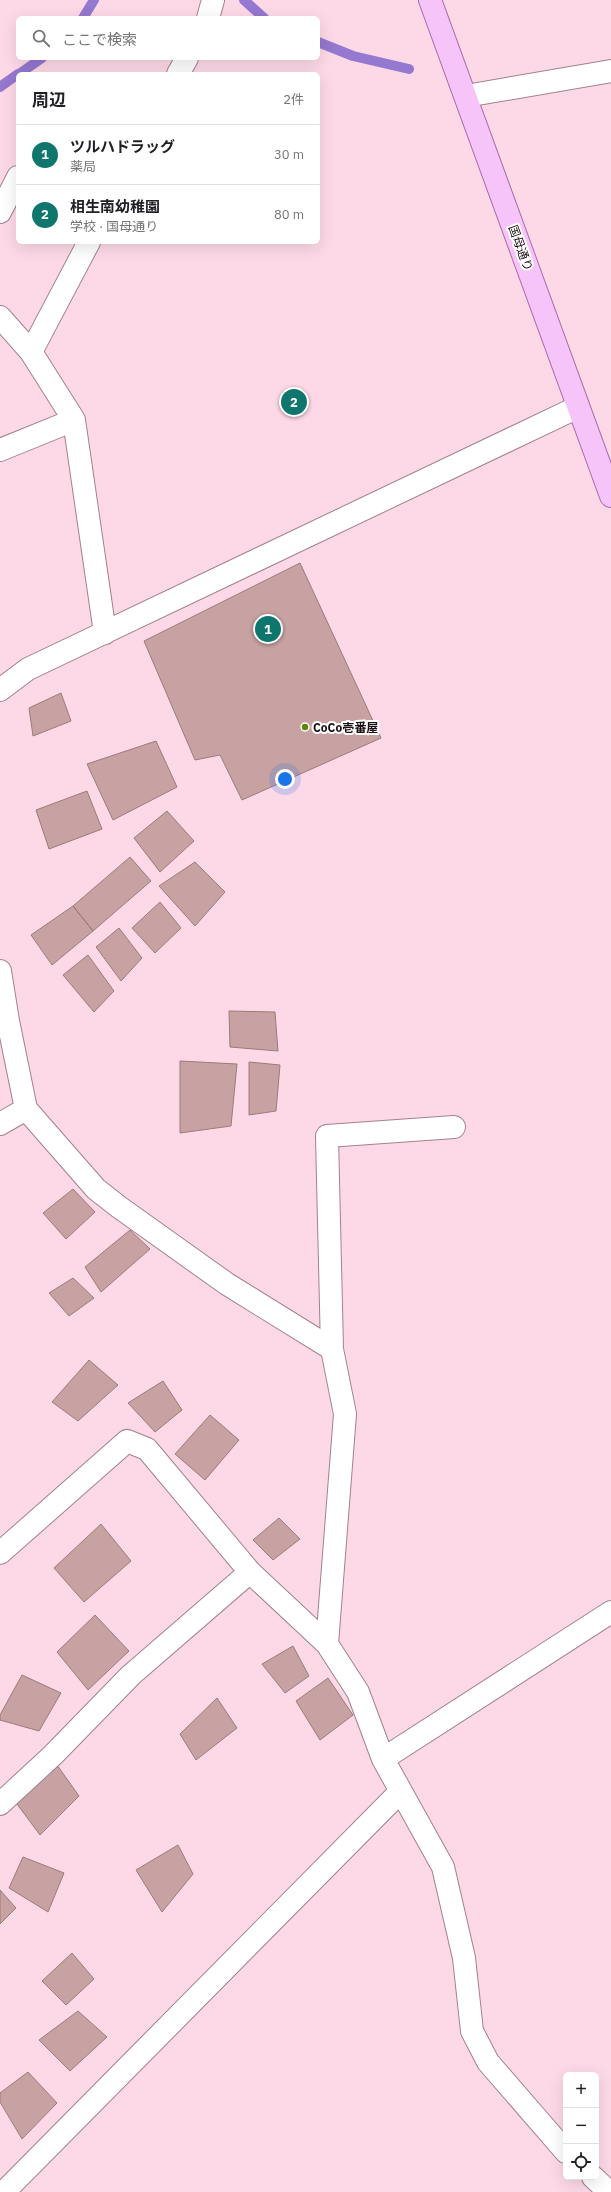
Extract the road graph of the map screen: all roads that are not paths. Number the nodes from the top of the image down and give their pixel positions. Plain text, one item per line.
1 (213, 0) edge
2 (430, 0) edge
3 (209, 16) edge
4 (186, 60) edge
5 (611, 71) edge
6 (179, 72) edge
7 (466, 96) junction
8 (16, 181) edge
9 (0, 212) edge
10 (88, 244) edge
11 (0, 317) edge
12 (31, 352) junction
13 (578, 407) junction
14 (74, 420) junction
15 (0, 450) edge
16 (611, 496) edge
17 (104, 633) junction
18 (0, 690) edge
19 (0, 971) edge
20 (26, 1109) junction
21 (0, 1124) edge
22 (454, 1127) dead end
23 (332, 1349) junction
24 (0, 1553) edge
25 (250, 1572) junction
26 (611, 1612) edge
27 (326, 1644) junction
28 (382, 1759) junction
29 (400, 1792) junction
30 (0, 1804) edge
31 (563, 2149) edge
32 (596, 2180) edge
33 (4, 2192) edge
34 (610, 2192) edge

1 - 3 street
2 - 7 main road, 国母通り
4 - 6 street
5 - 7 street
7 - 13 main road, 国母通り
8 - 9 street
10 - 12 street
11 - 12 street
12 - 14 street
13 - 16 main road, 国母通り
13 - 17 street
14 - 15 street
14 - 17 street
17 - 18 street
19 - 20 street
20 - 21 street
20 - 23 street
22 - 23 street
23 - 27 street
24 - 25 street
25 - 27 street
25 - 30 street
26 - 28 street
27 - 28 street
28 - 29 street
29 - 31 street
29 - 33 street
32 - 34 street

